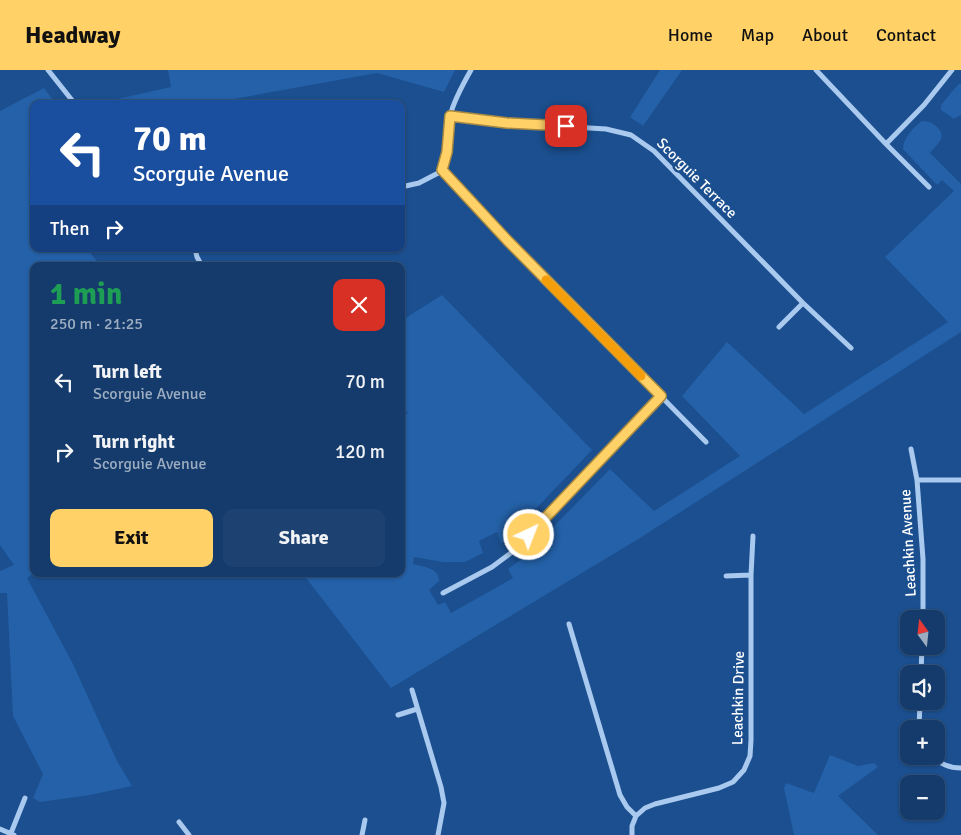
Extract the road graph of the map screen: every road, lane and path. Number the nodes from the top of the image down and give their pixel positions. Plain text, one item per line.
1 (48, 70) edge
2 (471, 70) edge
3 (816, 70) edge
4 (952, 70) edge
5 (72, 100) edge
6 (450, 116) junction
7 (886, 144) junction
8 (442, 170) junction
9 (405, 186) edge
10 (928, 186) dead end
11 (803, 303) junction
12 (779, 327) dead end
13 (851, 348) dead end
14 (661, 396) junction
15 (706, 442) dead end
16 (911, 448) dead end
17 (917, 480) junction
18 (961, 480) edge
19 (752, 536) dead end
20 (751, 575) junction
21 (726, 576) dead end
22 (443, 593) dead end
23 (923, 610) edge
24 (569, 624) dead end
25 (412, 690) dead end
26 (417, 709) junction
27 (398, 715) dead end
28 (944, 765) edge
29 (961, 768) edge
30 (25, 798) dead end
31 (636, 816) junction
32 (365, 820) dead end
33 (179, 822) dead end
34 (0, 829) edge
35 (13, 834) edge
36 (189, 835) edge
37 (362, 835) edge
38 (438, 835) edge
39 (632, 835) edge

1 - 5 street
2 - 6 street
3 - 7 street
4 - 7 street
6 - 8 street
6 - 11 street, Scorguie Terrace
7 - 10 street
8 - 9 street
8 - 14 street
11 - 12 street
11 - 13 street, Scorguie Terrace
14 - 15 street
14 - 22 street
16 - 17 street
17 - 18 street, Leachkin Avenue
17 - 23 street, Leachkin Avenue
19 - 20 street, Leachkin Drive
20 - 21 street
20 - 31 street, Leachkin Drive
24 - 31 street
25 - 26 street
26 - 27 street
26 - 38 street
28 - 29 street
30 - 35 street
31 - 39 street
32 - 37 street
33 - 36 street
34 - 35 street

